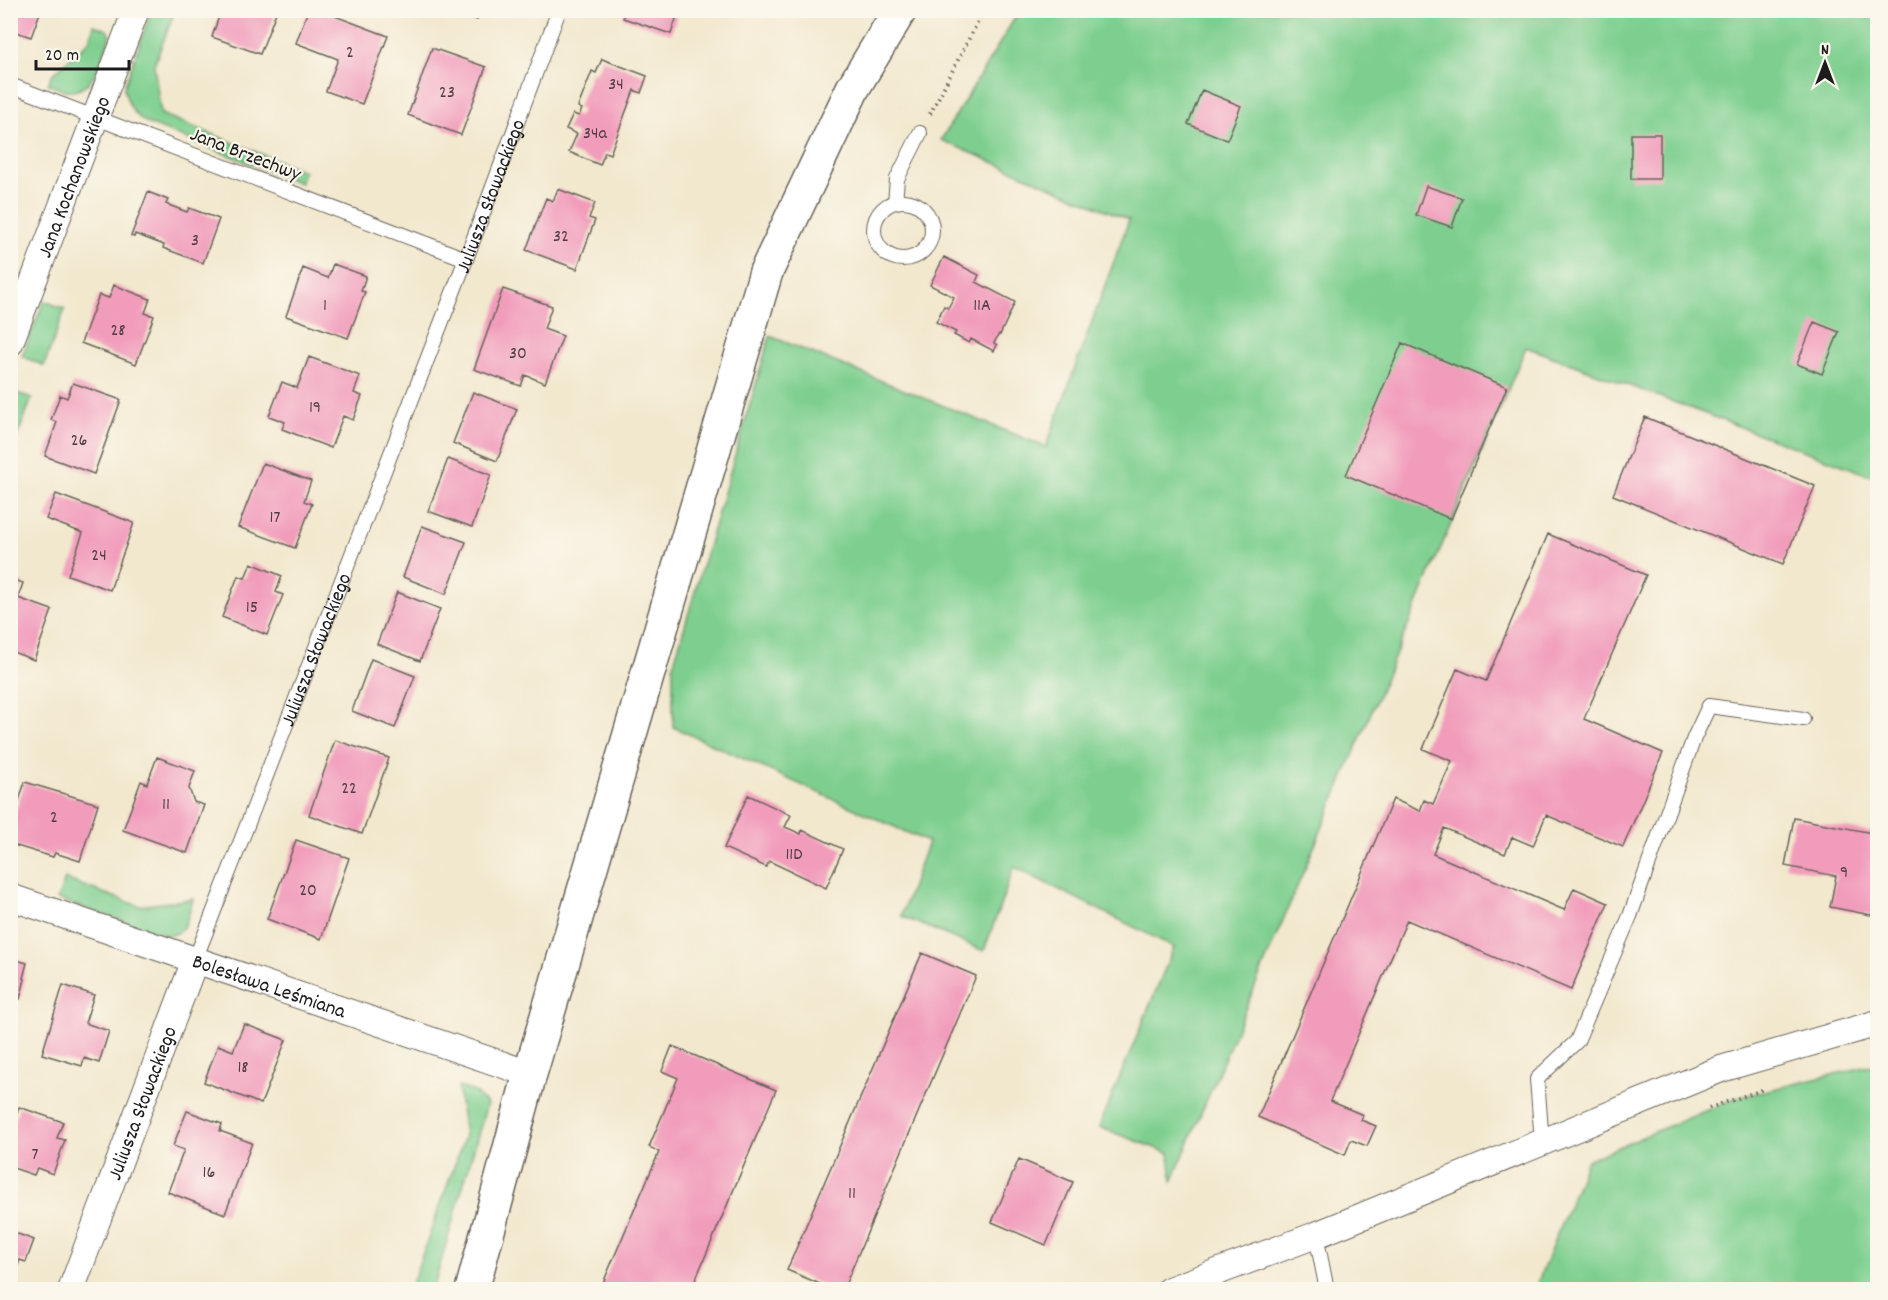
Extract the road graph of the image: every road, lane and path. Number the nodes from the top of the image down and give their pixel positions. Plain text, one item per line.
1 (136, 10) edge
2 (559, 10) edge
3 (900, 10) edge
4 (984, 10) edge
5 (10, 85) edge
6 (95, 118) junction
7 (920, 133) joint
8 (896, 202) junction
9 (466, 259) junction
10 (10, 343) edge
11 (1803, 719) dead end
12 (10, 897) edge
13 (195, 960) junction
14 (1878, 1023) edge
15 (530, 1074) junction
16 (1542, 1143) junction
17 (1316, 1235) junction
18 (71, 1290) edge
19 (472, 1290) edge
20 (1169, 1290) edge
21 (1328, 1290) edge

1 - 6 street, Jana Kochanowskiego
2 - 9 lane, Juliusza Słowackiego
3 - 15 street
4 - 7 path
5 - 6 lane, Jana Brzechwy
6 - 9 lane, Jana Brzechwy
6 - 10 street, Jana Kochanowskiego
7 - 8 lane
8 - 8 lane
9 - 13 lane, Juliusza Słowackiego
11 - 16 lane
12 - 13 street, Bolesława Leśmiana
13 - 15 street, Bolesława Leśmiana
13 - 18 street, Juliusza Słowackiego
14 - 16 street
15 - 19 street
16 - 17 street
17 - 20 street
17 - 21 lane

